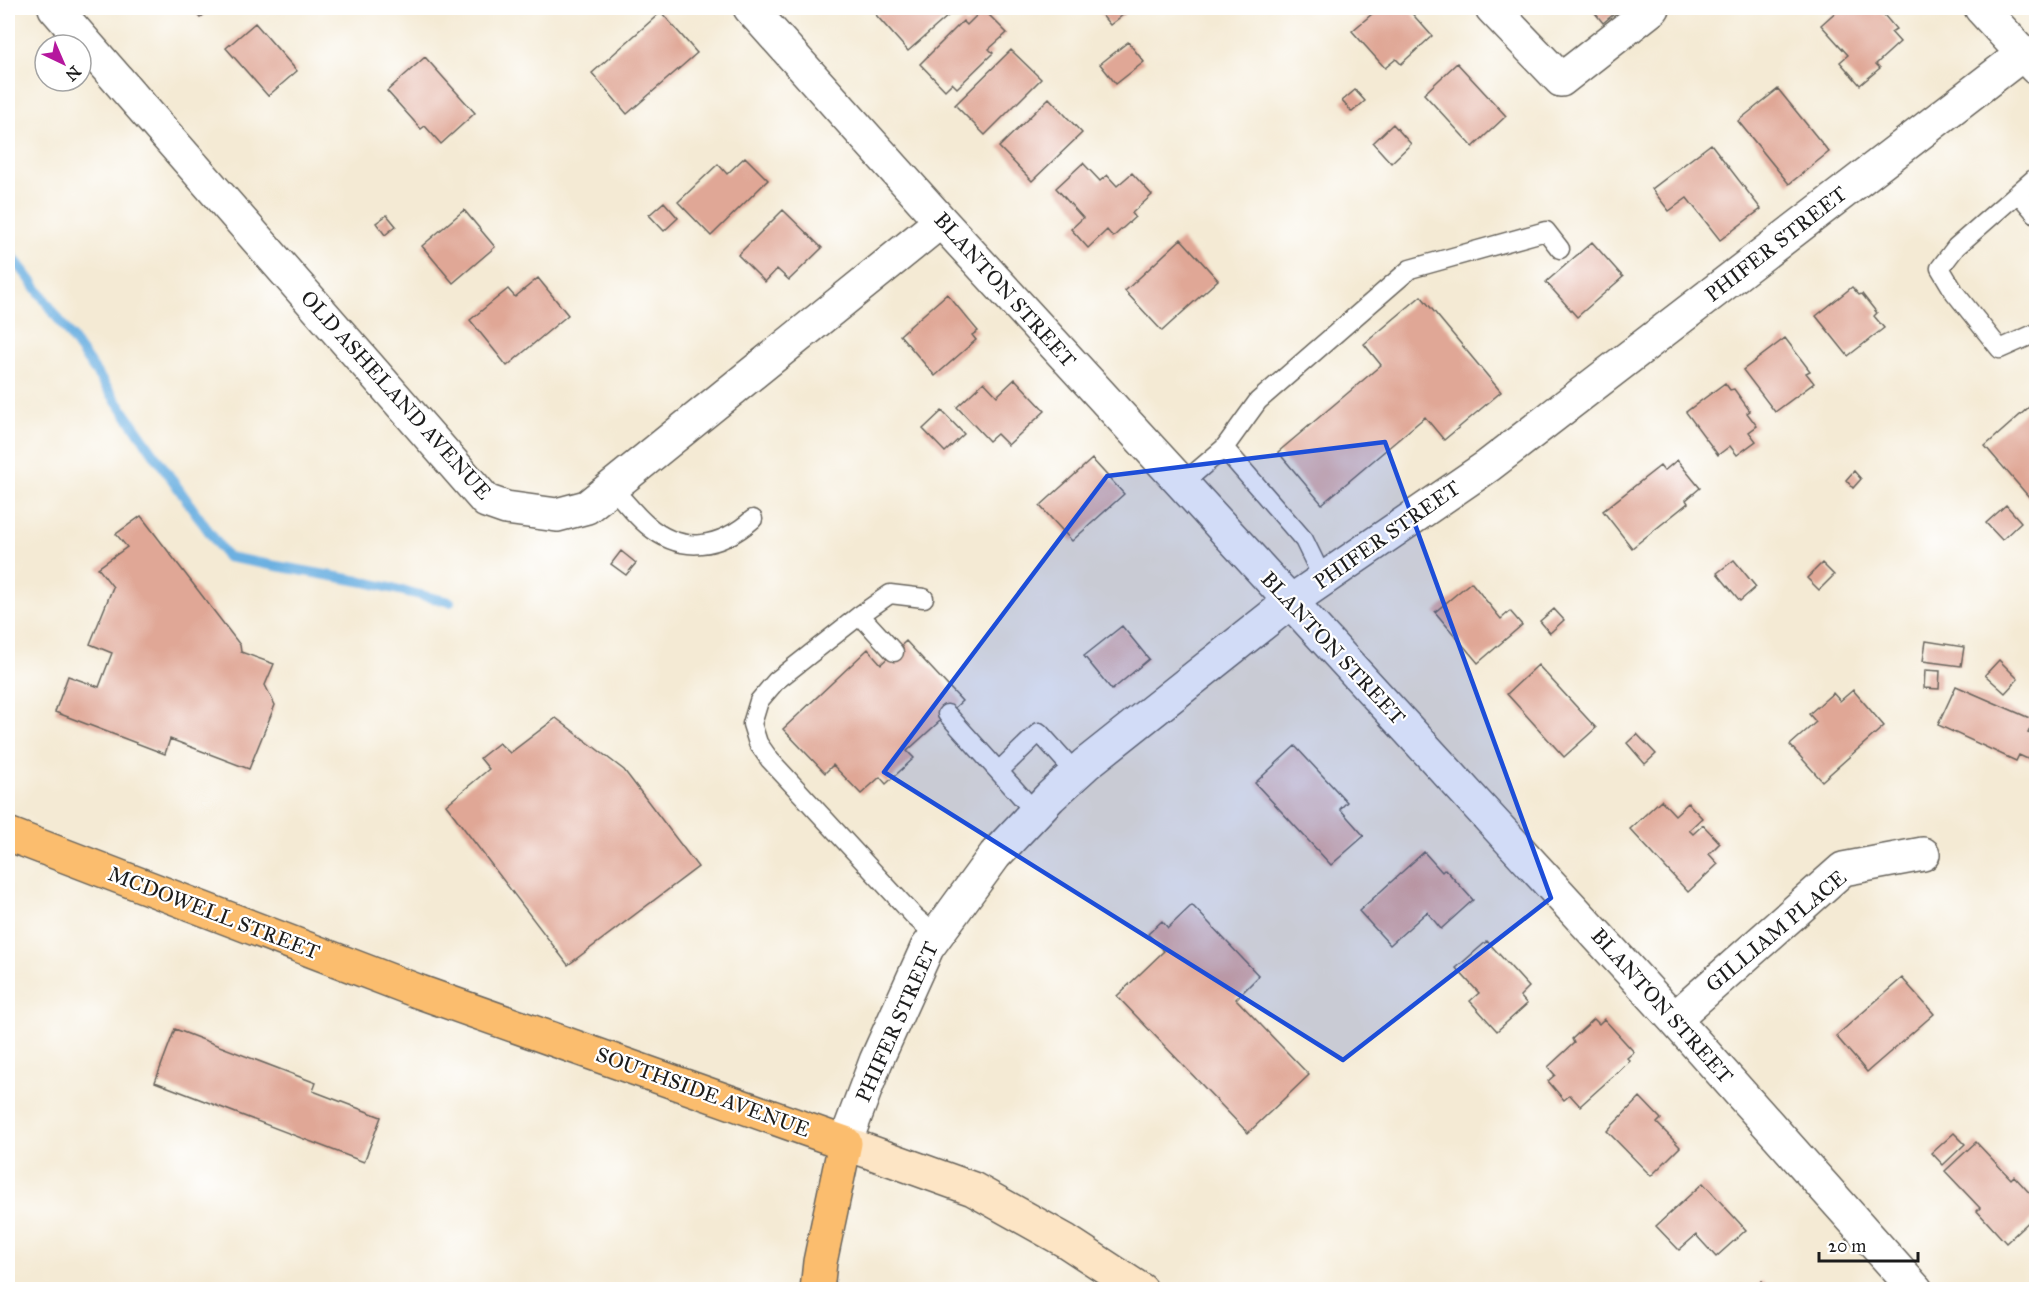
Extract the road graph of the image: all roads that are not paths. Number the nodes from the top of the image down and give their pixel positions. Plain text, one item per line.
1 (55, 8) edge
2 (750, 8) edge
3 (1492, 8) edge
4 (1653, 8) edge
5 (1981, 8) edge
6 (2030, 61) edge
7 (2037, 177) edge
8 (2018, 193) junction
9 (2037, 214) edge
10 (941, 221) junction
11 (1560, 249) dead end
12 (2037, 333) edge
13 (1224, 448) junction
14 (1182, 484) junction
15 (611, 487) junction
16 (753, 519) dead end
17 (1323, 579) junction
18 (924, 598) dead end
19 (1290, 602) junction
20 (860, 615) junction
21 (894, 652) dead end
22 (946, 714) dead end
23 (999, 771) junction
24 (1076, 773) junction
25 (1035, 812) junction
26 (8, 834) edge
27 (1923, 854) dead end
28 (936, 935) junction
29 (420, 992) joint
30 (1674, 1019) junction
31 (845, 1143) junction
32 (817, 1290) edge
33 (1141, 1290) edge
34 (1916, 1290) edge

1 - 15 street, OLD ASHELAND AVENUE
2 - 10 street, BLANTON STREET
3 - 4 street
5 - 6 street
6 - 17 street, PHIFER STREET
7 - 8 lane
8 - 9 lane
8 - 12 lane
10 - 14 street, BLANTON STREET
10 - 15 street, OLD ASHELAND AVENUE
11 - 13 lane
13 - 14 lane
13 - 17 lane
14 - 19 street, BLANTON STREET
15 - 16 lane
17 - 19 street, PHIFER STREET
18 - 20 lane
19 - 24 street, PHIFER STREET
19 - 30 street, BLANTON STREET
20 - 21 lane
20 - 28 lane
22 - 23 lane
23 - 24 lane
23 - 25 lane
24 - 25 street, PHIFER STREET
25 - 28 street, PHIFER STREET
26 - 29 main road, MCDOWELL STREET
27 - 30 street, GILLIAM PLACE
28 - 31 street, PHIFER STREET
29 - 31 main road, SOUTHSIDE AVENUE
30 - 34 street, BLANTON STREET
31 - 32 main road
31 - 33 main road

